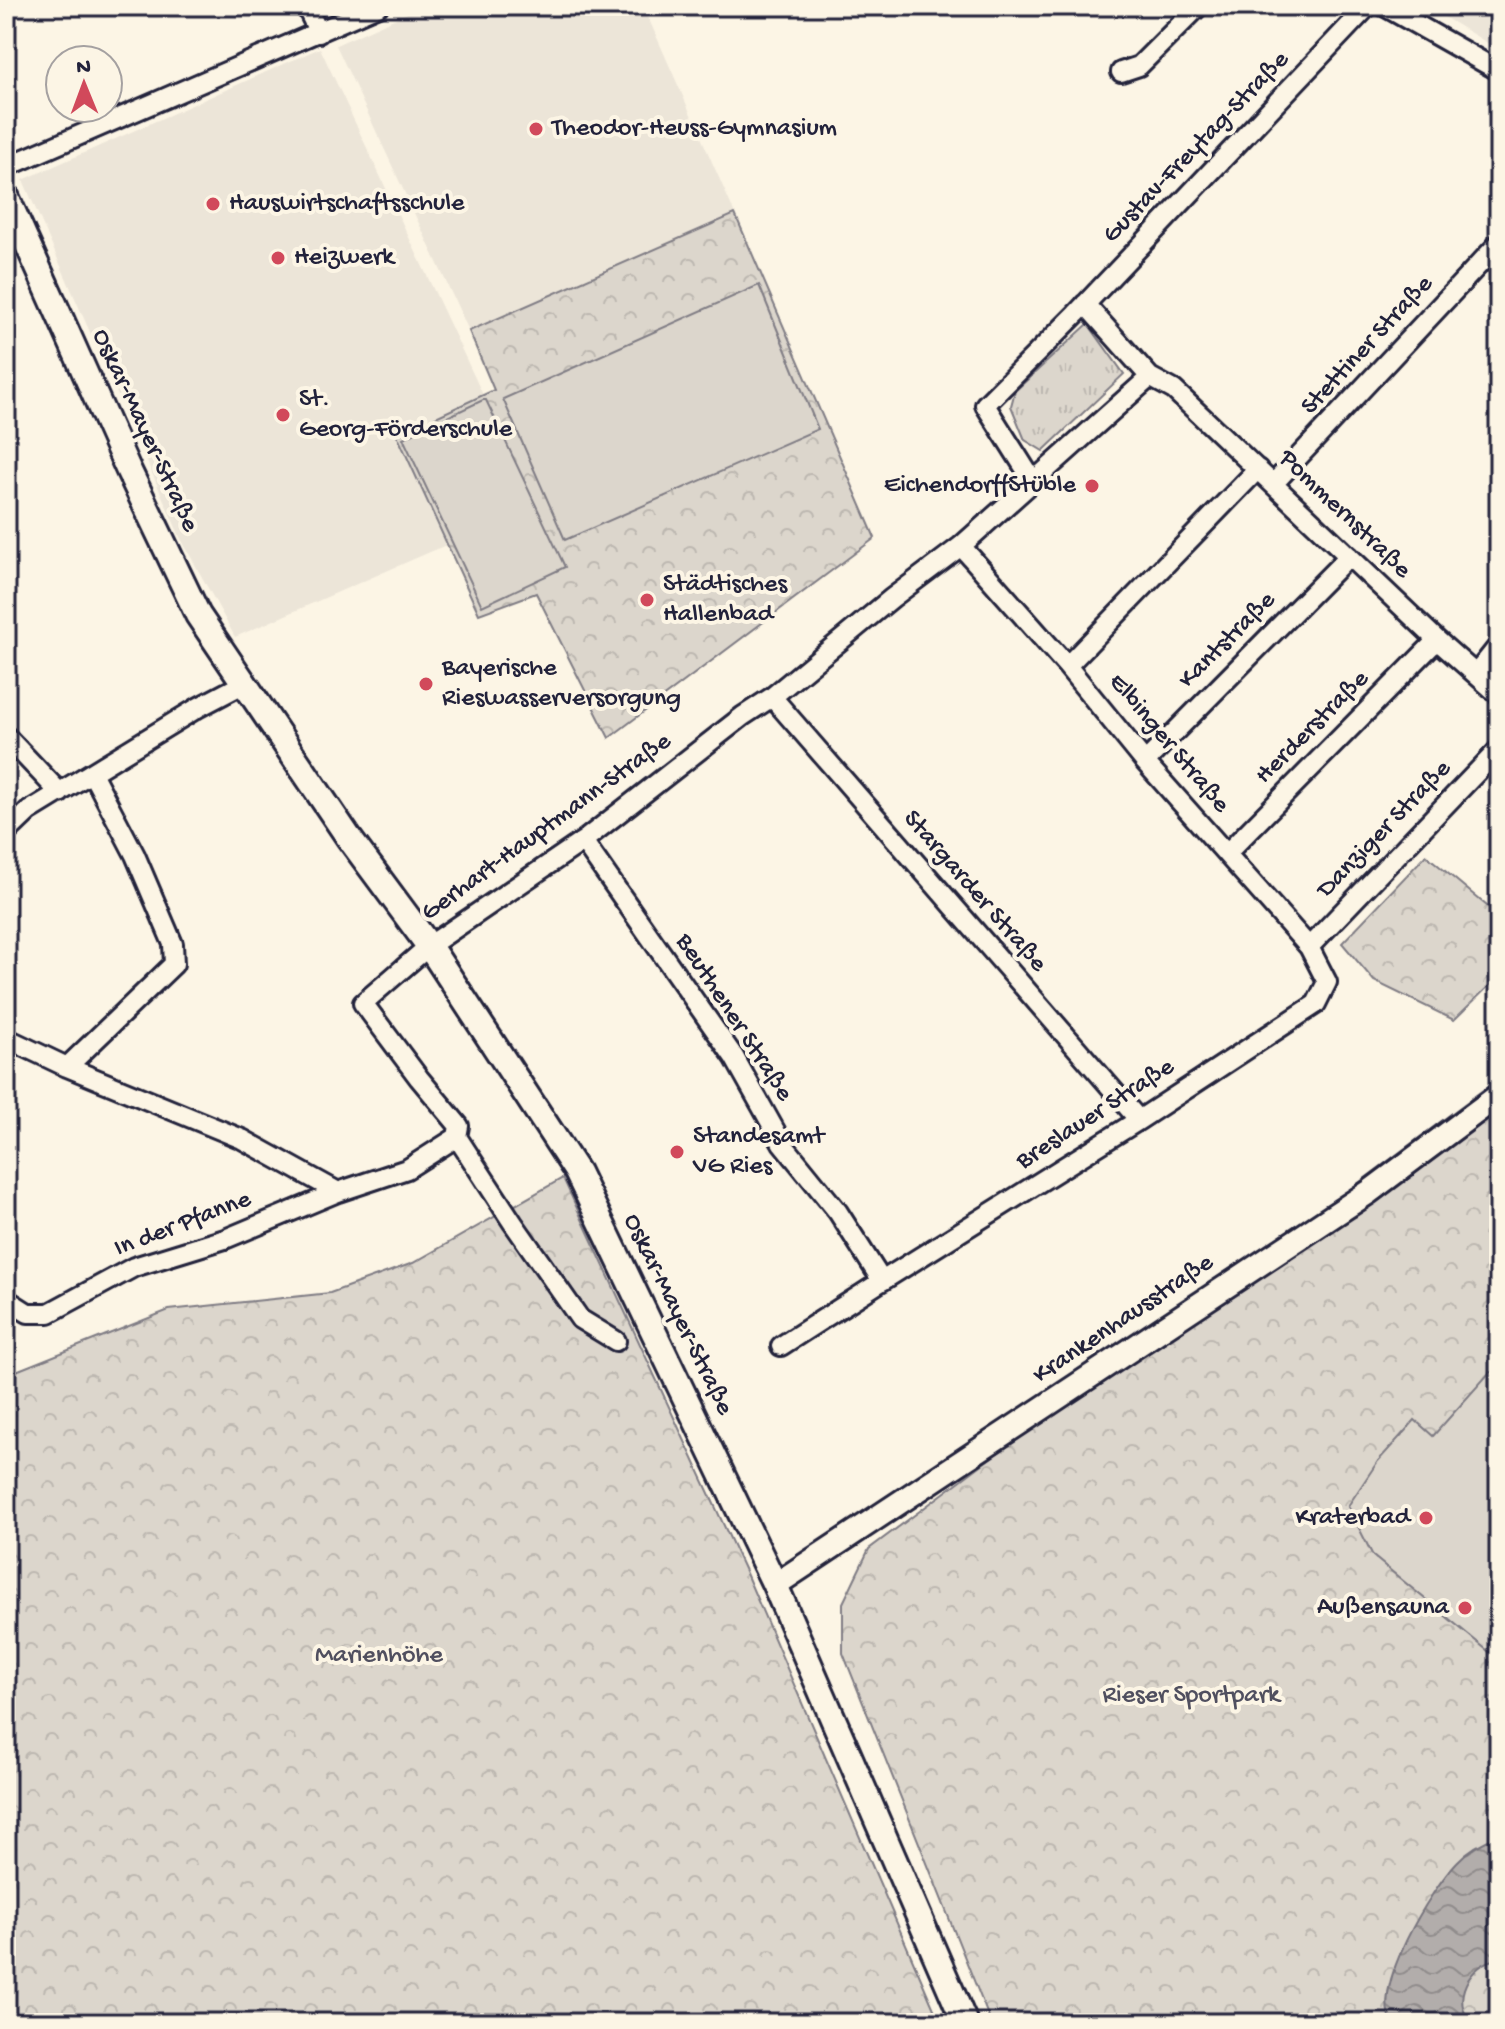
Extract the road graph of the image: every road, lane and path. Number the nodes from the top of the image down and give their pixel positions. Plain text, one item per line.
1 (306, 6) edge
2 (378, 6) edge
3 (1199, 6) edge
4 (1368, 6) edge
5 (1384, 6) edge
6 (319, 33) junction
7 (1499, 71) edge
8 (1121, 72) dead end
9 (6, 167) edge
10 (6, 196) edge
11 (1499, 243) edge
12 (1091, 297) junction
13 (1150, 377) junction
14 (1258, 469) junction
15 (1033, 481) junction
16 (1274, 483) junction
17 (961, 546) junction
18 (1349, 556) junction
19 (1437, 640) junction
20 (1499, 645) edge
21 (1067, 666) junction
22 (1476, 674) junction
23 (243, 684) junction
24 (1499, 695) edge
25 (772, 697) junction
26 (6, 736) edge
27 (1499, 749) edge
28 (1145, 762) junction
29 (92, 773) junction
30 (60, 793) junction
31 (6, 833) edge
32 (583, 841) junction
33 (1227, 853) junction
34 (429, 946) junction
35 (1309, 947) junction
36 (1327, 982) joint
37 (6, 1038) edge
38 (67, 1067) junction
39 (1499, 1095) edge
40 (1139, 1120) junction
41 (457, 1137) junction
42 (338, 1192) junction
43 (882, 1281) junction
44 (6, 1299) edge
45 (616, 1341) dead end
46 (781, 1346) dead end
47 (775, 1585) junction
48 (963, 2022) edge

1 - 6 street
2 - 6 street
3 - 8 street
4 - 12 street, Gustav-Freytag-Straße
5 - 7 street
6 - 9 street
10 - 23 main road, Oskar-Mayer-Straße
11 - 16 street, Stettiner Straße
12 - 13 street, Pommernstraße
12 - 15 street, Gustav-Freytag-Straße
13 - 14 street, Pommernstraße
13 - 15 street, Gerhart-Hauptmann-Straße
14 - 16 street, Pommernstraße
14 - 21 street
15 - 17 street, Gerhart-Hauptmann-Straße
16 - 18 street, Pommernstraße
17 - 21 street, Elbinger Straße
17 - 25 street, Gerhart-Hauptmann-Straße
18 - 19 street, Pommernstraße
18 - 28 street, Kantstraße
19 - 22 street, Pommernstraße
19 - 33 street, Herderstraße
20 - 22 street
21 - 28 street, Elbinger Straße
22 - 24 street, Pommernstraße
23 - 29 street
23 - 34 main road, Oskar-Mayer-Straße
25 - 32 street, Gerhart-Hauptmann-Straße
25 - 40 street, Stargarder Straße
26 - 30 street
27 - 35 street, Danziger Straße
28 - 33 street, Elbinger Straße
29 - 30 street
29 - 38 street
30 - 31 street
32 - 34 street, Gerhart-Hauptmann-Straße
32 - 43 street, Beuthener Straße
33 - 35 street, Elbinger Straße
34 - 41 street
34 - 47 main road, Oskar-Mayer-Straße
35 - 36 street, Elbinger Straße
36 - 40 street, Breslauer Straße
37 - 38 street, In der Pfanne
38 - 42 street, In der Pfanne
39 - 47 street, Krankenhausstraße
40 - 43 street, Breslauer Straße
41 - 42 street, In der Pfanne
41 - 45 street
42 - 44 street, In der Pfanne
43 - 46 street
47 - 48 main road, Oskar-Mayer-Straße

